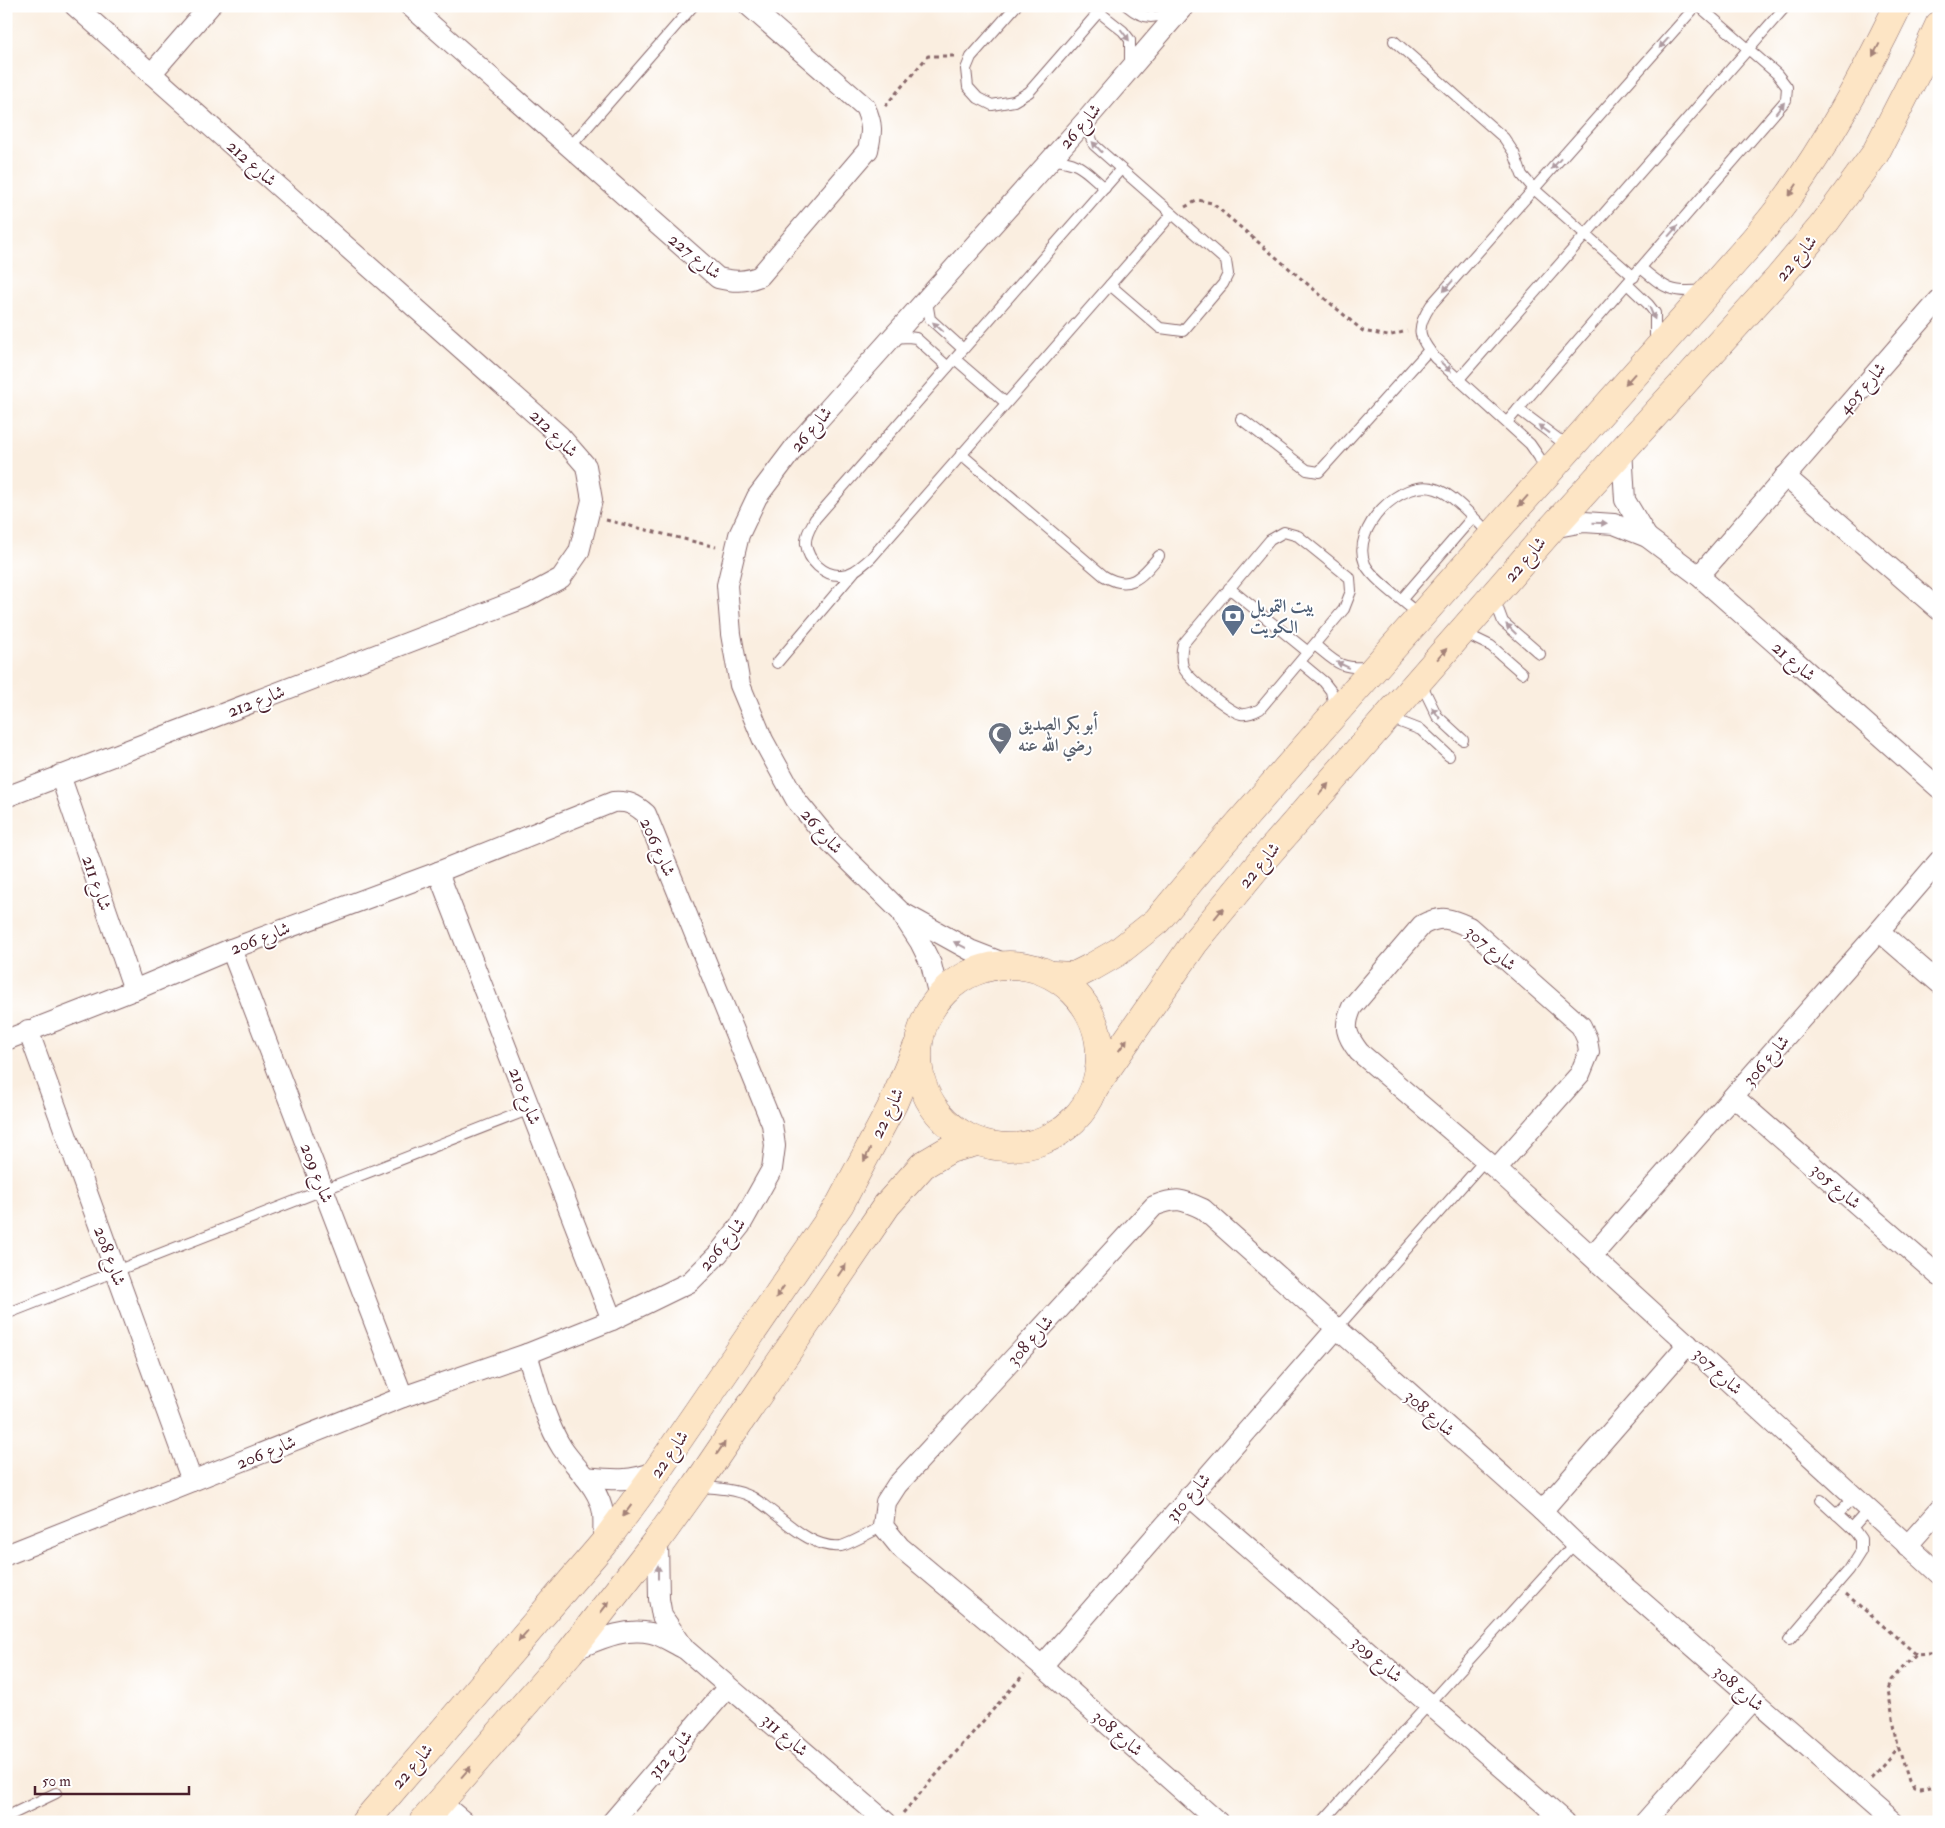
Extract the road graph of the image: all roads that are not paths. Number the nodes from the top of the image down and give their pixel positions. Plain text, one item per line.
1 (75, 6) edge
2 (210, 6) edge
3 (410, 6) edge
4 (693, 6) edge
5 (749, 6) edge
6 (1016, 6) edge
7 (1127, 6) edge
8 (1698, 6) edge
9 (1786, 6) edge
10 (1898, 6) edge
11 (1101, 9) edge
12 (1182, 9) edge
13 (1939, 25) edge
14 (1394, 41) dead end
15 (1748, 49) junction
16 (1130, 68) junction
17 (151, 74) junction
18 (1088, 118) junction
19 (570, 147) junction
20 (1050, 160) junction
21 (1121, 170) junction
22 (1105, 188) junction
23 (1534, 189) junction
24 (1172, 214) junction
25 (1586, 234) junction
26 (1641, 268) junction
27 (1630, 280) junction
28 (1110, 285) junction
29 (1710, 289) junction
30 (927, 298) junction
31 (1939, 300) edge
32 (892, 338) junction
33 (964, 349) junction
34 (1429, 350) junction
35 (1655, 351) junction
36 (951, 363) junction
37 (1459, 379) junction
38 (1006, 404) junction
39 (1518, 409) junction
40 (1241, 419) dead end
41 (1507, 422) junction
42 (1574, 443) junction
43 (1622, 449) junction
44 (961, 454) junction
45 (1546, 475) junction
46 (1785, 476) junction
47 (1472, 518) junction
48 (1552, 528) junction
49 (1492, 536) junction
50 (1648, 537) junction
51 (1159, 556) dead end
52 (855, 571) junction
53 (1698, 576) junction
54 (1229, 588) junction
55 (1493, 596) junction
56 (1411, 608) junction
57 (1939, 610) edge
58 (1461, 632) junction
59 (1311, 649) junction
60 (1540, 654) dead end
61 (1300, 662) junction
62 (777, 664) dead end
63 (1377, 666) junction
64 (1522, 674) dead end
65 (1419, 680) junction
66 (1335, 713) junction
67 (1387, 717) junction
68 (1463, 740) dead end
69 (1449, 756) dead end
70 (60, 775) junction
71 (1939, 788) edge
72 (6, 797) edge
73 (1939, 861) edge
74 (438, 872) junction
75 (900, 912) junction
76 (1879, 931) junction
77 (231, 949) junction
78 (1006, 964) junction
79 (1054, 975) junction
80 (1939, 983) edge
81 (134, 990) junction
82 (938, 997) junction
83 (28, 1030) junction
84 (6, 1040) edge
85 (917, 1047) junction
86 (1096, 1085) junction
87 (1734, 1096) junction
88 (530, 1109) junction
89 (977, 1142) junction
90 (1490, 1164) junction
91 (324, 1190) junction
92 (1592, 1256) junction
93 (116, 1272) junction
94 (1939, 1276) edge
95 (6, 1314) edge
96 (612, 1320) junction
97 (1336, 1329) junction
98 (1688, 1344) junction
99 (527, 1354) junction
100 (404, 1397) junction
101 (657, 1471) junction
102 (585, 1477) junction
103 (192, 1481) junction
104 (696, 1486) junction
105 (1189, 1496) junction
106 (1821, 1500) dead end
107 (1861, 1504) junction
108 (1939, 1510) edge
109 (1542, 1512) junction
110 (1837, 1515) junction
111 (883, 1526) junction
112 (1852, 1528) junction
113 (658, 1539) junction
114 (1575, 1543) junction
115 (603, 1544) junction
116 (1907, 1546) junction
117 (6, 1555) edge
118 (1939, 1574) edge
119 (1789, 1640) dead end
120 (685, 1648) junction
121 (570, 1652) junction
122 (1039, 1663) junction
123 (728, 1687) junction
124 (1753, 1700) junction
125 (1429, 1704) junction
126 (56, 1793) dead end
127 (440, 1802) junction
128 (6, 1817) edge
129 (882, 1817) edge
130 (365, 1822) edge
131 (423, 1822) edge
132 (464, 1822) edge
133 (612, 1822) edge
134 (1218, 1822) edge
135 (1322, 1822) edge
136 (1565, 1822) edge
137 (1645, 1822) edge
138 (1894, 1822) edge

1 - 17 street, شارع 212
2 - 17 street
3 - 19 street, شارع 227
4 - 19 lane
5 - 19 street, شارع 227
6 - 11 lane
7 - 12 lane
8 - 15 lane
8 -> 23 lane
9 - 15 lane
10 -> 29 street
11 -> 16 lane
12 - 16 street, شارع 26
13 - 43 street, شارع 22
14 - 23 lane
15 - 25 lane
26 -> 15 lane
16 - 18 street, شارع 26
17 - 70 street, شارع 212
18 - 20 street, شارع 26
21 -> 18 lane
20 - 22 lane
20 - 30 street, شارع 26
21 - 22 lane
21 - 24 lane
22 - 33 lane
23 - 25 lane
23 -> 34 lane
24 - 28 lane
24 - 28 lane
25 - 27 lane
25 - 37 lane
26 - 27 lane
26 - 29 lane
27 -> 35 lane
27 - 39 lane
28 - 38 lane
29 - 35 street
30 - 32 street, شارع 26
33 -> 30 lane
31 - 46 street, شارع 405
32 - 36 lane
32 - 75 street, شارع 26
33 - 36 lane
34 -> 37 lane
34 - 40 lane
35 -> 42 street
36 - 38 lane
36 - 52 lane
37 - 41 lane
38 - 44 lane
39 - 41 lane
42 -> 39 lane
41 - 45 lane
42 - 45 street
43 - 48 street, شارع 22
43 - 50 street, شارع 21
44 - 51 lane
44 - 52 lane
45 -> 49 street
46 - 53 street, شارع 405
46 - 57 street
47 - 49 lane
47 - 56 lane
47 - 56 lane
48 -> 50 street, شارع 21
48 - 55 street, شارع 22
49 - 56 street
50 - 53 street, شارع 21
52 - 62 lane
53 - 71 street, شارع 21
54 - 59 lane
54 - 59 lane
54 - 61 lane
55 - 58 street, شارع 22
60 -> 55 lane
56 - 63 street
58 - 64 lane
65 -> 58 street, شارع 22
59 - 61 lane
63 -> 59 lane
61 - 66 lane
63 - 66 street
65 - 67 street, شارع 22
68 -> 65 lane
66 - 79 street
67 - 69 lane
86 -> 67 street, شارع 22
70 - 72 street, شارع 212
70 - 81 street, شارع 211
73 - 76 street, شارع 306
74 - 77 street, شارع 206
74 - 88 street, شارع 210
74 - 96 street, شارع 206
78 -> 75 street, شارع 26
75 - 82 street, شارع 26
76 - 80 street
76 - 87 street, شارع 306
77 - 81 street, شارع 206
77 - 91 street, شارع 209
78 - 79 street
78 - 82 street
79 - 86 street
81 - 83 street, شارع 206
82 - 85 street
83 - 84 street, شارع 206
83 - 93 street, شارع 208
85 - 89 street
85 -> 101 street, شارع 22
86 - 89 street
87 - 92 street, شارع 306
87 - 94 street, شارع 305
88 - 91 lane
88 - 96 street, شارع 210
104 -> 89 street
90 - 90 street, شارع 307
90 - 92 street, شارع 307
90 - 97 lane
91 - 93 lane
91 - 100 street, شارع 209
92 - 98 street, شارع 307
93 - 95 lane
93 - 103 street, شارع 208
96 - 99 street, شارع 206
97 - 105 street, شارع 310
97 - 109 street, شارع 308
97 - 111 street, شارع 308
98 - 107 street, شارع 307
98 - 109 street
99 - 100 street, شارع 206
99 - 102 street
100 - 103 street, شارع 206
101 - 102 street
101 -> 115 street, شارع 22
102 - 115 street
103 - 117 street, شارع 206
104 - 111 lane
104 - 113 street
105 - 122 street, شارع 310
105 - 125 street, شارع 309
106 - 110 lane
107 - 110 lane
107 - 112 lane
107 - 116 street, شارع 307
108 - 116 street
109 - 114 street, شارع 308
110 - 112 lane
111 - 122 street, شارع 308
112 - 119 lane
120 -> 113 street, شارع 311
121 -> 113 street
114 - 124 street, شارع 308
114 - 125 lane
115 -> 130 street, شارع 22
116 - 118 street, شارع 307
120 - 121 street, شارع 311
120 - 123 street, شارع 311
127 -> 121 street
122 - 134 street, شارع 308
123 - 129 street, شارع 311
123 - 133 street, شارع 312
124 - 137 street
124 - 138 street, شارع 308
125 - 135 lane
125 - 136 street, شارع 309
126 - 128 lane
127 - 131 street
127 - 132 street

